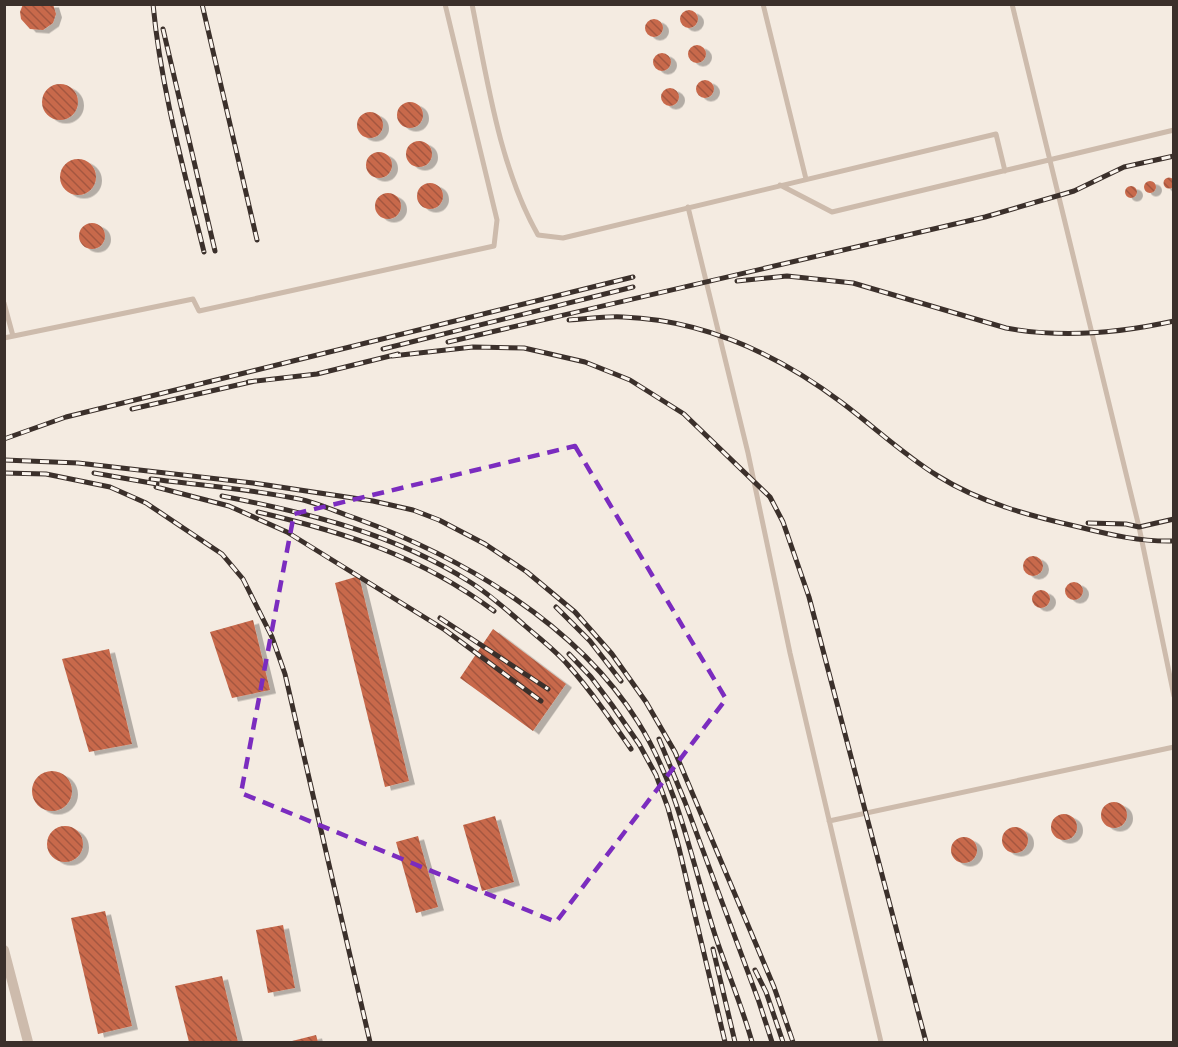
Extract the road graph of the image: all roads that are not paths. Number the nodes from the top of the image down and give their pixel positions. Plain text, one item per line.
1 (445, 4) edge
2 (472, 4) edge
3 (763, 4) edge
4 (1012, 4) edge
5 (1173, 130) edge
6 (1049, 161) junction
7 (1005, 171) junction
8 (806, 179) junction
9 (780, 185) junction
10 (688, 207) junction
11 (4, 303) edge
12 (13, 336) junction
13 (4, 338) edge
14 (1173, 696) edge
15 (1173, 747) edge
16 (829, 821) junction
17 (4, 950) edge
18 (28, 1042) edge
19 (881, 1042) edge

1 - 12 lane
2 - 10 lane
3 - 8 lane
4 - 6 lane
5 - 6 lane
6 - 7 lane
6 - 14 lane
7 - 8 lane
7 - 9 lane
8 - 9 lane
9 - 10 lane
10 - 16 lane
11 - 12 lane
12 - 13 lane
15 - 16 lane
16 - 19 lane
17 - 18 street

